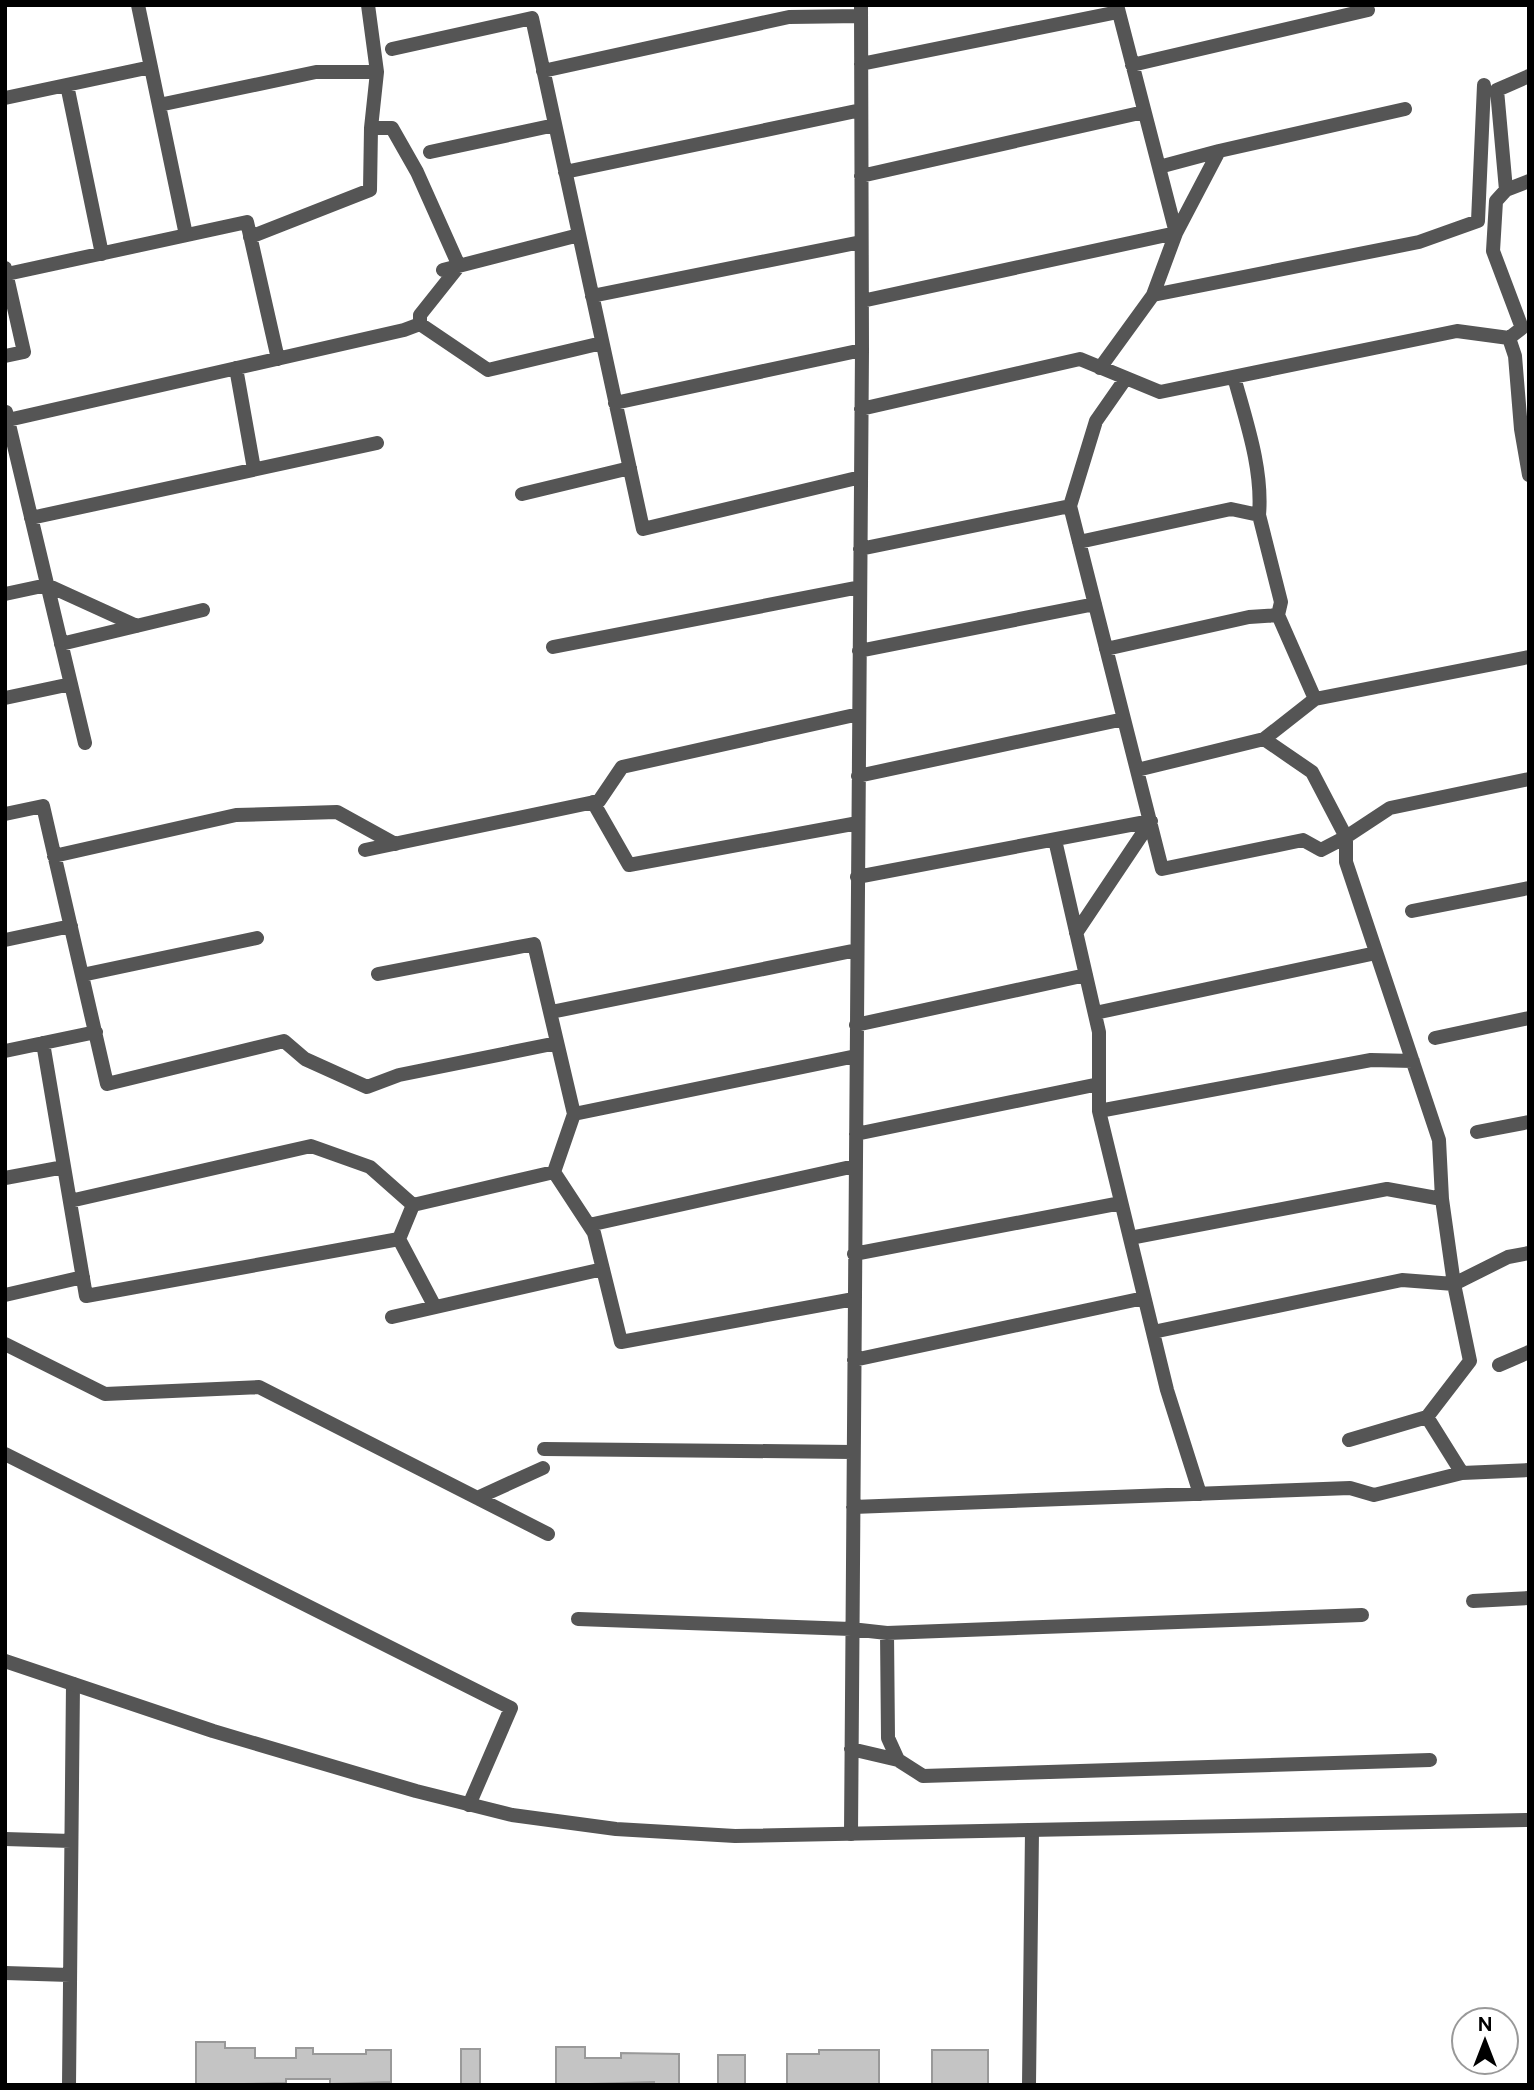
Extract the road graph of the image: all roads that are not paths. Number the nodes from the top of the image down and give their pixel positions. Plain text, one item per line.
1 (138, 5) edge
2 (368, 5) edge
3 (1117, 9) edge
4 (1368, 10) dead end
5 (861, 11) edge
6 (392, 49) dead end
7 (861, 64) junction
8 (1132, 65) junction
9 (151, 68) junction
10 (543, 71) junction
11 (377, 72) junction
12 (1529, 76) edge
13 (67, 85) junction
14 (1484, 85) dead end
15 (5, 98) edge
16 (159, 106) junction
17 (1405, 109) dead end
18 (861, 110) junction
19 (1144, 112) junction
20 (555, 125) junction
21 (371, 128) junction
22 (1219, 151) junction
23 (430, 152) dead end
24 (1159, 167) junction
25 (565, 172) junction
26 (861, 176) junction
27 (1529, 181) edge
28 (1506, 190) junction
29 (1176, 233) junction
30 (186, 235) junction
31 (579, 235) junction
32 (250, 237) junction
33 (861, 242) junction
34 (102, 254) junction
35 (459, 266) junction
36 (443, 270) dead end
37 (6, 271) edge
38 (1153, 295) junction
39 (592, 296) junction
40 (862, 301) junction
41 (420, 324) junction
42 (1509, 338) junction
43 (602, 343) junction
44 (862, 351) junction
45 (5, 356) edge
46 (278, 359) junction
47 (236, 368) junction
48 (1100, 368) junction
49 (1234, 377) junction
50 (1126, 378) junction
51 (615, 402) junction
52 (861, 409) junction
53 (6, 415) edge
54 (1525, 428) edge
55 (377, 443) dead end
56 (11, 463) edge
57 (630, 468) junction
58 (254, 469) junction
59 (1529, 475) edge
60 (861, 477) junction
61 (522, 494) dead end
62 (1070, 506) junction
63 (1259, 515) junction
64 (31, 518) junction
65 (1079, 542) junction
66 (860, 549) junction
67 (47, 585) junction
68 (860, 587) junction
69 (5, 594) edge
70 (1095, 604) junction
71 (203, 610) dead end
72 (1278, 615) junction
73 (137, 626) junction
74 (61, 644) junction
75 (553, 647) dead end
76 (1107, 649) junction
77 (859, 651) junction
78 (1529, 657) edge
79 (71, 684) junction
80 (5, 698) edge
81 (1315, 699) junction
82 (859, 714) junction
83 (1124, 719) junction
84 (1264, 739) junction
85 (85, 743) dead end
86 (1137, 769) junction
87 (858, 776) junction
88 (1529, 779) edge
89 (593, 802) junction
90 (5, 814) edge
91 (1151, 821) junction
92 (858, 823) junction
93 (1346, 837) junction
94 (1055, 841) junction
95 (395, 844) junction
96 (365, 850) dead end
97 (54, 856) junction
98 (858, 877) junction
99 (1529, 888) edge
100 (1412, 911) dead end
101 (71, 926) junction
102 (1076, 933) junction
103 (257, 938) dead end
104 (5, 940) edge
105 (857, 950) junction
106 (1376, 953) junction
107 (378, 974) dead end
108 (82, 975) junction
109 (1086, 975) junction
110 (551, 1012) junction
111 (1095, 1013) junction
112 (1529, 1018) edge
113 (856, 1025) junction
114 (96, 1032) junction
115 (1436, 1038) dead end
116 (43, 1043) junction
117 (557, 1043) junction
118 (5, 1051) edge
119 (856, 1056) junction
120 (1413, 1061) junction
121 (1099, 1084) junction
122 (1099, 1111) junction
123 (574, 1114) junction
124 (1529, 1122) edge
125 (1477, 1132) dead end
126 (856, 1134) junction
127 (855, 1166) junction
128 (64, 1167) junction
129 (554, 1172) junction
130 (5, 1178) edge
131 (1442, 1199) junction
132 (70, 1201) junction
133 (1121, 1203) junction
134 (414, 1205) junction
135 (589, 1224) junction
136 (1130, 1238) junction
137 (399, 1239) junction
138 (1529, 1253) edge
139 (854, 1254) junction
140 (603, 1269) junction
141 (83, 1277) junction
142 (1454, 1284) junction
143 (5, 1295) edge
144 (1144, 1298) junction
145 (854, 1299) junction
146 (435, 1307) junction
147 (392, 1317) dead end
148 (1153, 1332) junction
149 (5, 1345) edge
150 (1529, 1352) edge
151 (854, 1360) junction
152 (1499, 1365) dead end
153 (1427, 1417) junction
154 (1349, 1440) dead end
155 (544, 1449) dead end
156 (853, 1452) junction
157 (5, 1454) edge
158 (543, 1468) dead end
159 (1529, 1470) edge
160 (1462, 1473) junction
161 (1200, 1494) junction
162 (477, 1498) junction
163 (852, 1507) junction
164 (548, 1534) dead end
165 (1529, 1598) edge
166 (1473, 1601) dead end
167 (1362, 1615) dead end
168 (578, 1619) dead end
169 (851, 1629) junction
170 (887, 1633) junction
171 (5, 1661) edge
172 (73, 1684) junction
173 (851, 1749) junction
174 (898, 1760) junction
175 (1430, 1760) dead end
176 (469, 1805) junction
177 (1529, 1820) edge
178 (1032, 1831) junction
179 (851, 1834) junction
180 (5, 1839) edge
181 (71, 1841) junction
182 (5, 1973) edge
183 (70, 1975) junction
184 (69, 2085) edge
185 (1029, 2085) edge

1 - 9 street
2 - 11 street
3 - 7 street
3 - 8 street
4 - 8 street
5 - 7 street
5 - 10 street
6 - 10 street
7 - 18 street
8 - 19 street
9 - 13 street
9 - 16 street
10 - 20 street
11 - 16 street
11 - 21 street
12 - 28 street
13 - 15 street
13 - 34 street
14 - 38 street
16 - 30 street
17 - 22 street
18 - 25 street
18 - 26 street
19 - 24 street
19 - 26 street
20 - 23 street
20 - 25 street
21 - 32 street
21 - 35 street
22 - 24 street
22 - 29 street
24 - 29 street
25 - 31 street
26 - 33 street
27 - 28 street
28 - 42 street
29 - 38 street
29 - 40 street
30 - 32 street
30 - 34 street
31 - 35 street
31 - 39 street
32 - 46 street
33 - 39 street
33 - 40 street
34 - 37 street
35 - 36 street
35 - 41 street
37 - 45 street
38 - 48 street
39 - 43 street
40 - 44 street
41 - 43 street
41 - 46 street
42 - 49 street
42 - 54 street
43 - 51 street
44 - 51 street
44 - 52 street
46 - 47 street
47 - 53 street
47 - 58 street
48 - 50 street
48 - 52 street
49 - 50 street
49 - 63 street
50 - 62 street
51 - 57 street
52 - 60 street
53 - 56 street
54 - 59 street
55 - 58 street
56 - 64 street
57 - 60 street
57 - 61 street
58 - 64 street
60 - 66 street
62 - 65 street
62 - 66 street
63 - 65 street
63 - 72 street
64 - 67 street
65 - 70 street
66 - 68 street
67 - 69 street
67 - 73 street
67 - 74 street
68 - 75 street
68 - 77 street
70 - 76 street
70 - 77 street
71 - 73 street
72 - 76 street
72 - 81 street
73 - 74 street
74 - 79 street
76 - 83 street
77 - 82 street
78 - 81 street
79 - 80 street
79 - 85 street
81 - 84 street
82 - 87 street
82 - 89 street
83 - 86 street
83 - 87 street
84 - 86 street
84 - 93 street
86 - 91 street
87 - 92 street
88 - 93 street
89 - 92 street
89 - 95 street
90 - 97 street
91 - 93 street
91 - 94 street
91 - 102 street
92 - 98 street
93 - 106 street
94 - 98 street
94 - 102 street
95 - 96 street
95 - 97 street
97 - 101 street
98 - 105 street
99 - 100 street
101 - 104 street
101 - 108 street
102 - 109 street
103 - 108 street
105 - 110 street
105 - 113 street
106 - 111 street
106 - 120 street
107 - 110 street
108 - 114 street
109 - 111 street
109 - 113 street
110 - 117 street
111 - 121 street
112 - 115 street
113 - 119 street
114 - 116 street
114 - 117 street
116 - 118 street
116 - 128 street
117 - 123 street
119 - 123 street
119 - 126 street
120 - 122 street
120 - 131 street
121 - 122 street
121 - 126 street
122 - 133 street
123 - 129 street
124 - 125 street
126 - 127 street
127 - 135 street
127 - 139 street
128 - 130 street
128 - 132 street
129 - 134 street
129 - 135 street
131 - 136 street
131 - 142 street
132 - 134 street
132 - 141 street
133 - 136 street
133 - 139 street
134 - 137 street
135 - 140 street
136 - 144 street
137 - 141 street
137 - 146 street
138 - 142 street
139 - 145 street
140 - 145 street
140 - 146 street
141 - 143 street
142 - 148 street
142 - 153 street
144 - 148 street
144 - 151 street
145 - 151 street
146 - 147 street
148 - 161 street
149 - 162 street
150 - 152 street
151 - 156 street
153 - 154 street
153 - 160 street
155 - 156 street
156 - 163 street
157 - 176 street
158 - 162 street
159 - 160 street
160 - 161 street
161 - 163 street
162 - 164 street
163 - 169 street
165 - 166 street
167 - 170 street
168 - 169 street
169 - 170 street
169 - 173 street
170 - 174 street
171 - 172 street
172 - 176 street
172 - 181 street
173 - 174 street
173 - 179 street
174 - 175 street
176 - 179 street
177 - 178 street
178 - 179 street
178 - 185 street
180 - 181 street
181 - 183 street
182 - 183 street
183 - 184 street

